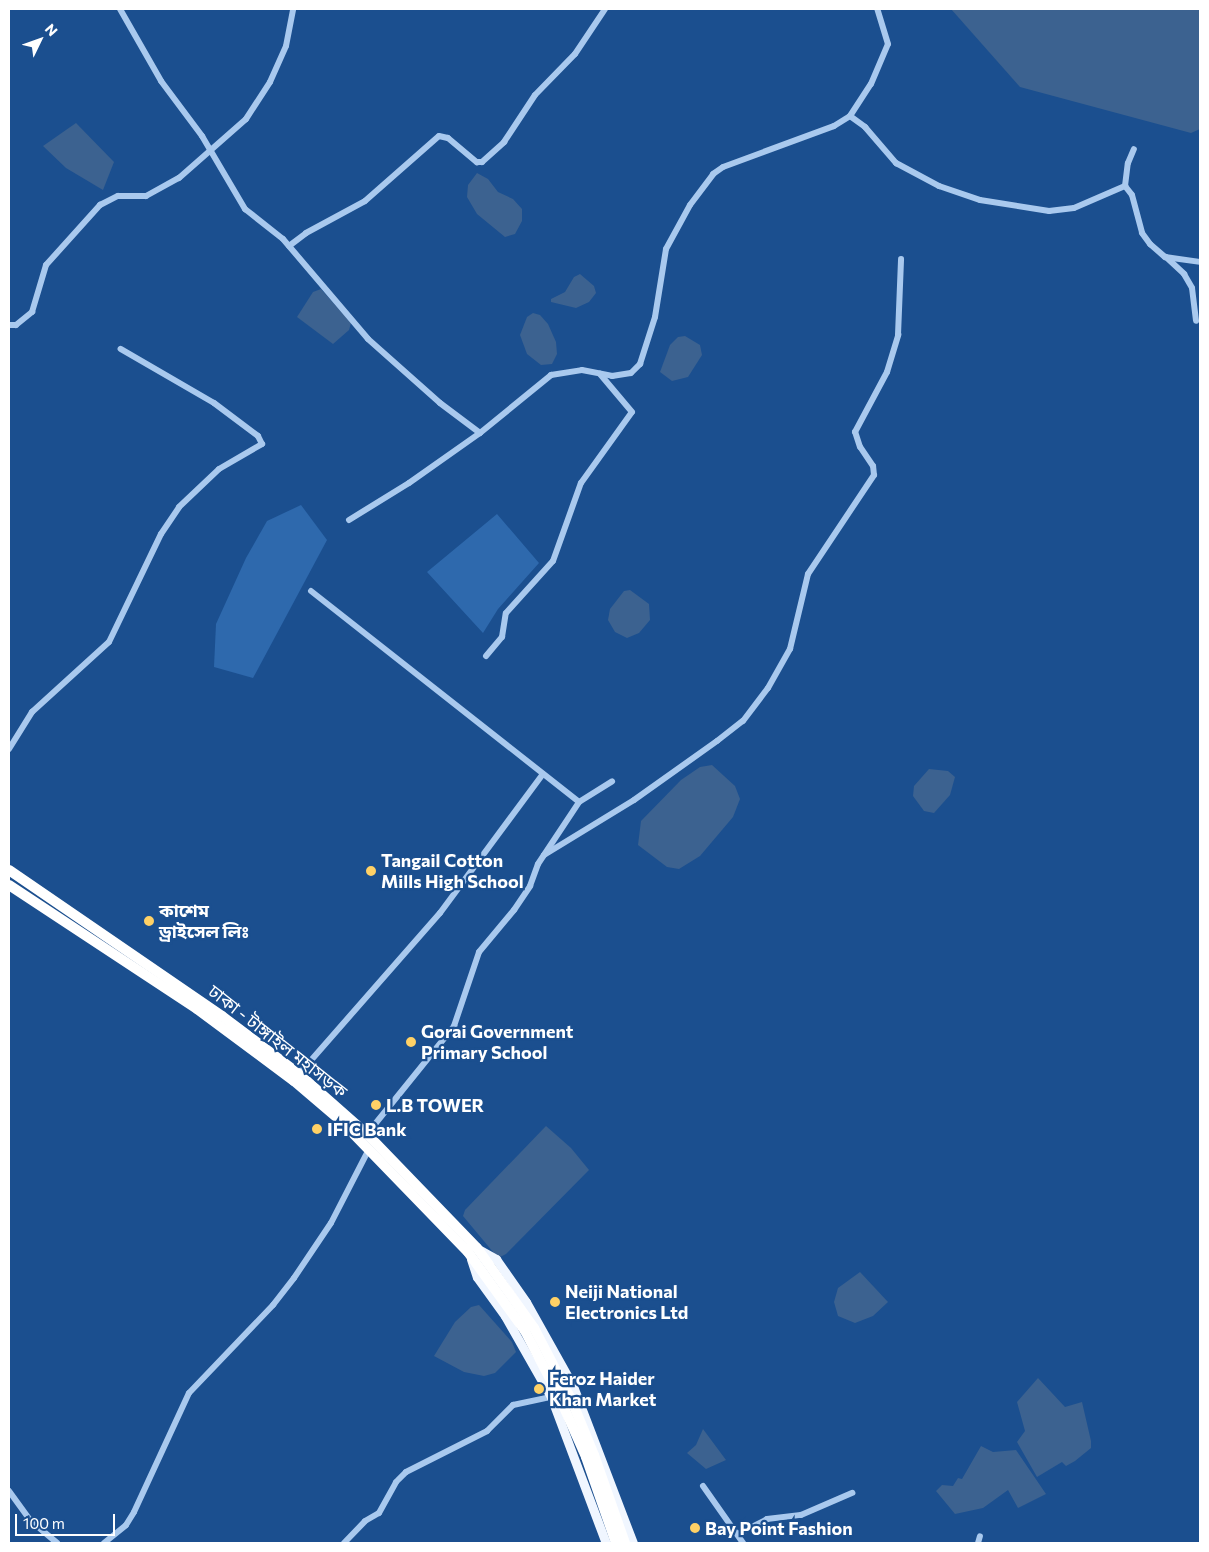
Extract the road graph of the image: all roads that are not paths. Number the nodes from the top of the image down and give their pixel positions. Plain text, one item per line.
1 (120, 9) edge
2 (293, 9) edge
3 (604, 9) edge
4 (877, 9) edge
5 (850, 116) junction
6 (1134, 149) dead end
7 (210, 150) junction
8 (1125, 186) junction
9 (289, 246) junction
10 (1165, 256) junction
11 (901, 259) dead end
12 (1200, 262) edge
13 (1196, 321) dead end
14 (9, 325) edge
15 (121, 349) dead end
16 (600, 374) junction
17 (480, 433) junction
18 (349, 520) dead end
19 (311, 591) dead end
20 (486, 656) dead end
21 (9, 749) edge
22 (543, 774) junction
23 (612, 781) dead end
24 (579, 802) junction
25 (544, 855) junction
26 (9, 870) edge
27 (9, 885) edge
28 (66, 908) junction
29 (59, 919) junction
30 (299, 1074) junction
31 (367, 1134) junction
32 (369, 1149) junction
33 (473, 1250) junction
34 (551, 1396) junction
35 (703, 1486) dead end
36 (9, 1491) edge
37 (852, 1493) dead end
38 (738, 1534) junction
39 (57, 1543) edge
40 (104, 1543) edge
41 (344, 1543) edge
42 (606, 1543) edge
43 (616, 1543) edge
44 (624, 1543) edge
45 (633, 1543) edge
46 (743, 1543) edge

1 - 7 street
2 - 7 street
3 - 9 street
4 - 5 street
5 - 8 street
5 - 16 street
6 - 8 street
7 - 9 street
7 - 14 street
8 - 10 street
9 - 17 street
10 - 12 street
10 - 13 street
11 - 25 street
15 - 21 street
16 - 17 street
16 - 20 street
17 - 18 street
19 - 22 street
22 - 24 street
22 - 30 street
23 - 24 street
24 - 25 street
25 - 31 street
26 - 28 highway, ঢাকা - টাঙ্গাইল মহাসড়ক
27 - 29 highway, ঢাকা - টাঙ্গাইল মহাসড়ক
28 - 29 highway
28 - 30 highway, ঢাকা - টাঙ্গাইল মহাসড়ক
29 - 32 highway, ঢাকা - টাঙ্গাইল মহাসড়ক
30 - 31 highway, ঢাকা - টাঙ্গাইল মহাসড়ক
31 - 33 highway, ঢাকা - টাঙ্গাইল মহাসড়ক
32 - 33 highway, ঢাকা - টাঙ্গাইল মহাসড়ক
32 - 40 street
33 - 34 main road
33 - 43 highway, ঢাকা - টাঙ্গাইল মহাসড়ক
33 - 44 highway, ঢাকা - টাঙ্গাইল মহাসড়ক
33 - 45 main road
34 - 41 street
34 - 42 main road
35 - 38 street
36 - 39 street
37 - 38 street
38 - 46 street

